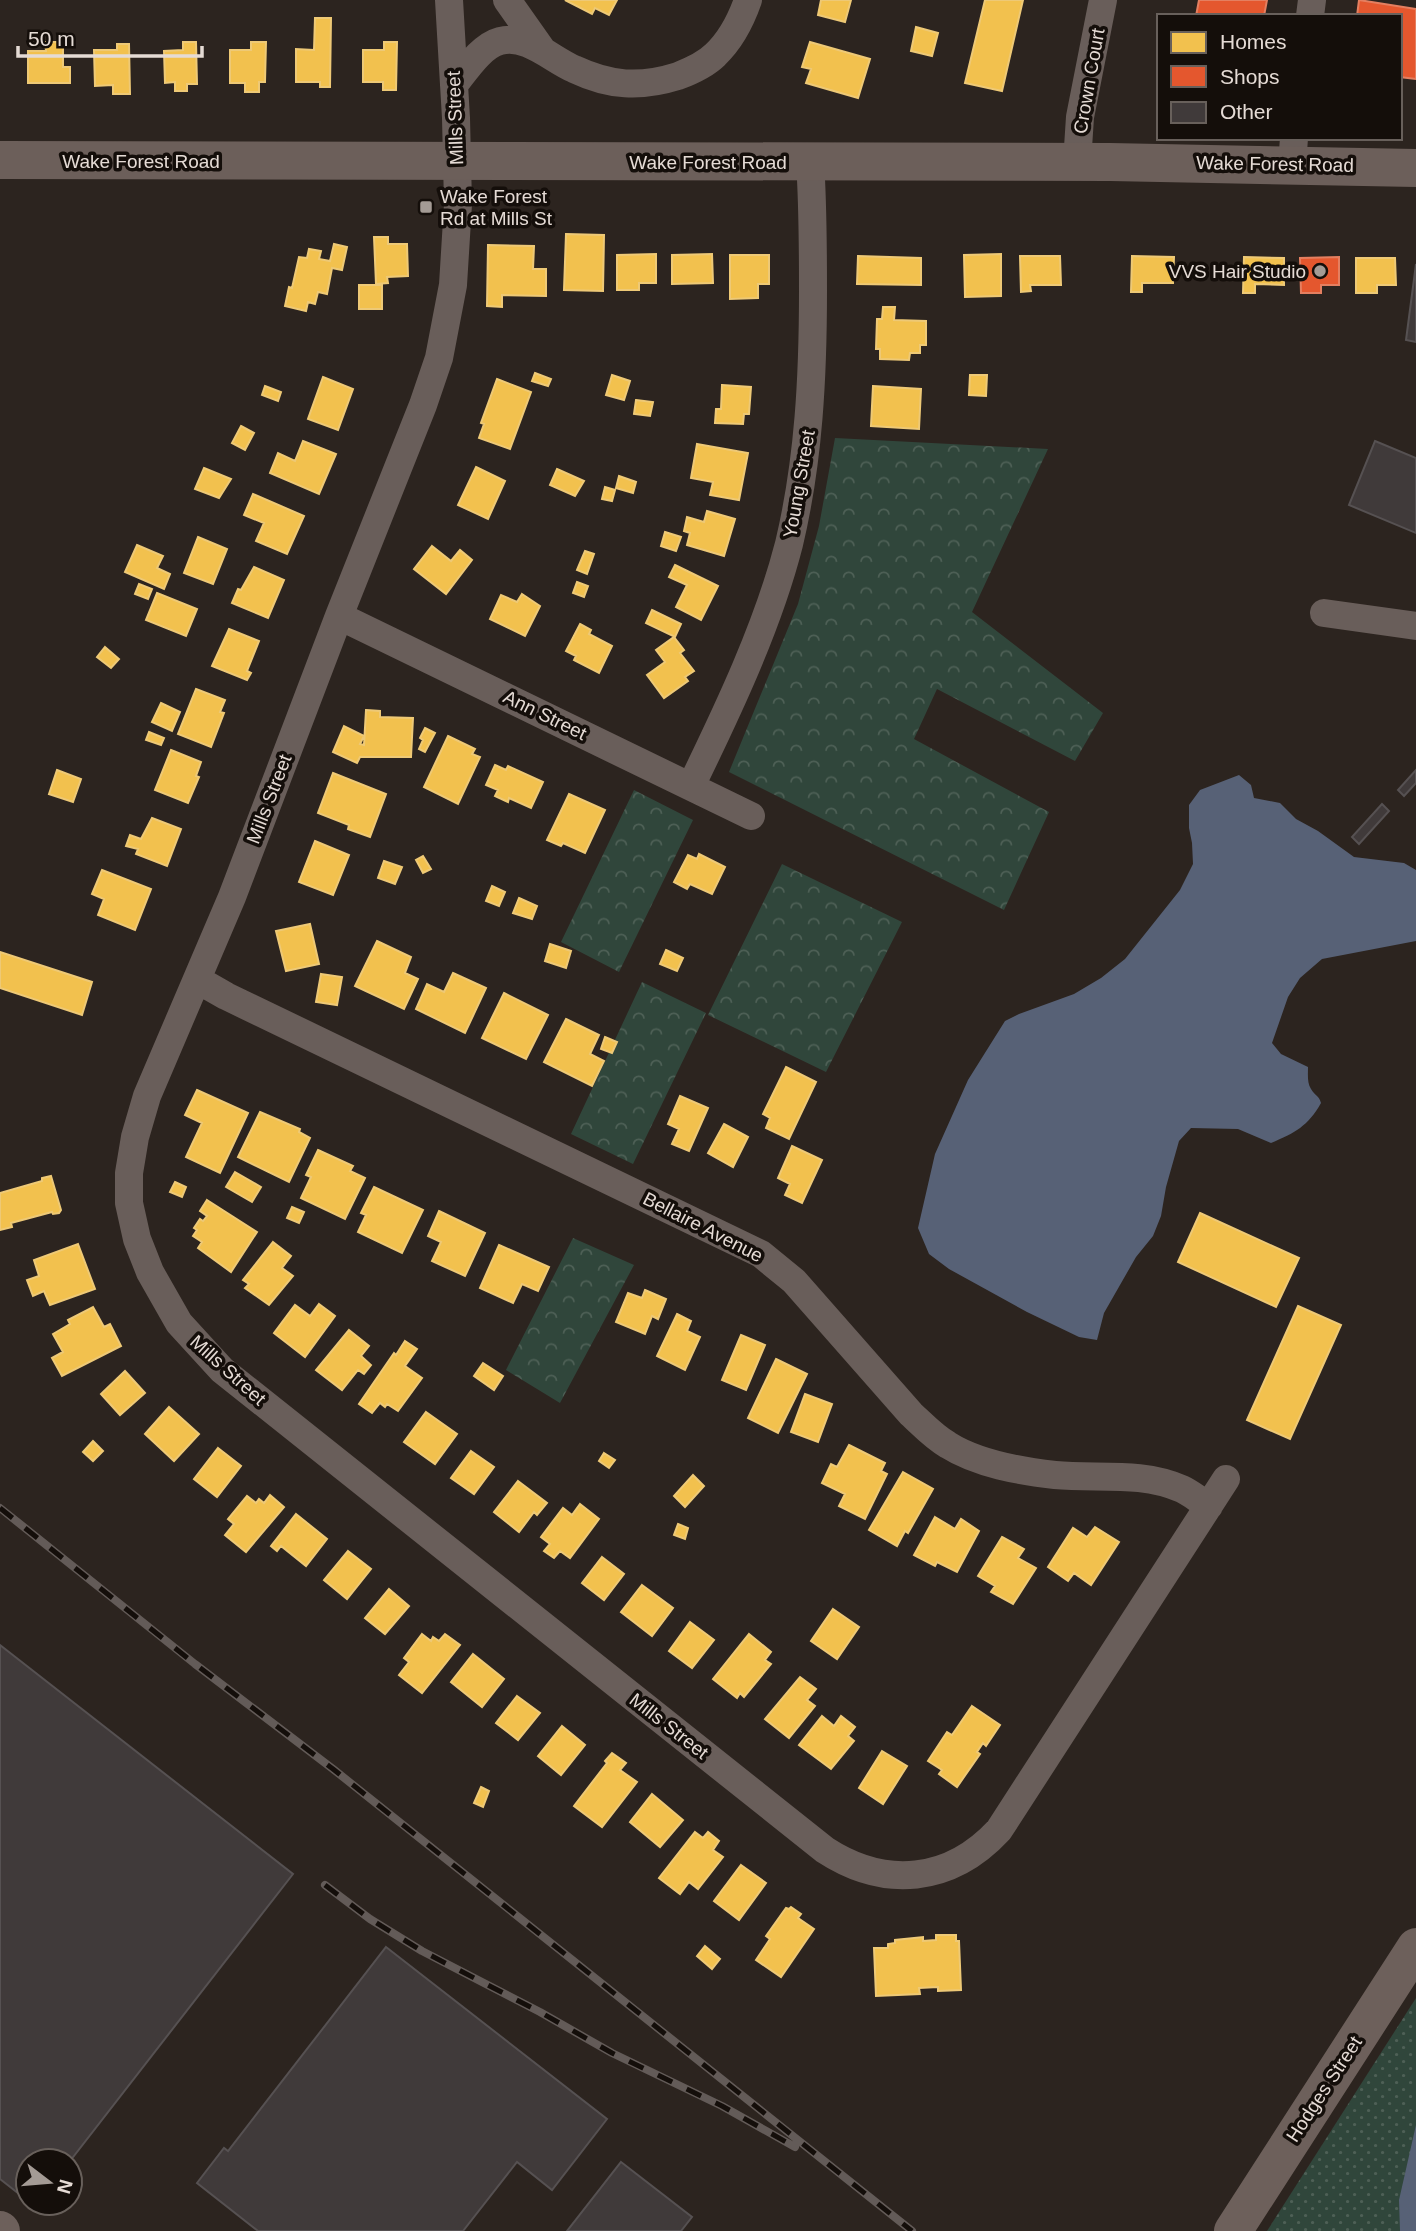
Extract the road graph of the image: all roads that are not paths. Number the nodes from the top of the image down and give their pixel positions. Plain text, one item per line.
1 (449, 0) edge
2 (507, 0) edge
3 (748, 0) edge
4 (1103, 0) edge
5 (543, 51) junction
6 (454, 85) junction
7 (1293, 152) edge
8 (0, 160) edge
9 (456, 161) junction
10 (810, 162) junction
11 (1077, 163) junction
12 (1416, 168) edge
13 (1325, 613) dead end
14 (339, 616) junction
15 (1416, 626) edge
16 (691, 786) junction
17 (751, 816) dead end
18 (198, 980) junction
19 (1226, 1479) dead end
20 (1209, 1506) junction
21 (1416, 1947) edge
22 (1233, 2231) edge

1 - 6 street, Mills Street
2 - 5 street
3 - 5 street
4 - 11 street, Crown Court
5 - 6 street
6 - 9 street, Mills Street
7 - 11 main road, Wake Forest Road
7 - 12 main road, Wake Forest Road
8 - 9 main road, Wake Forest Road
9 - 10 main road, Wake Forest Road
9 - 14 street, Mills Street
10 - 11 main road, Wake Forest Road
10 - 16 street, Young Street
13 - 15 street
14 - 16 street, Ann Street
14 - 18 street, Mills Street
16 - 17 street, Ann Street
18 - 20 street, Bellaire Avenue
18 - 20 street, Mills Street
19 - 20 street, Mills Street
21 - 22 street, Hodges Street

